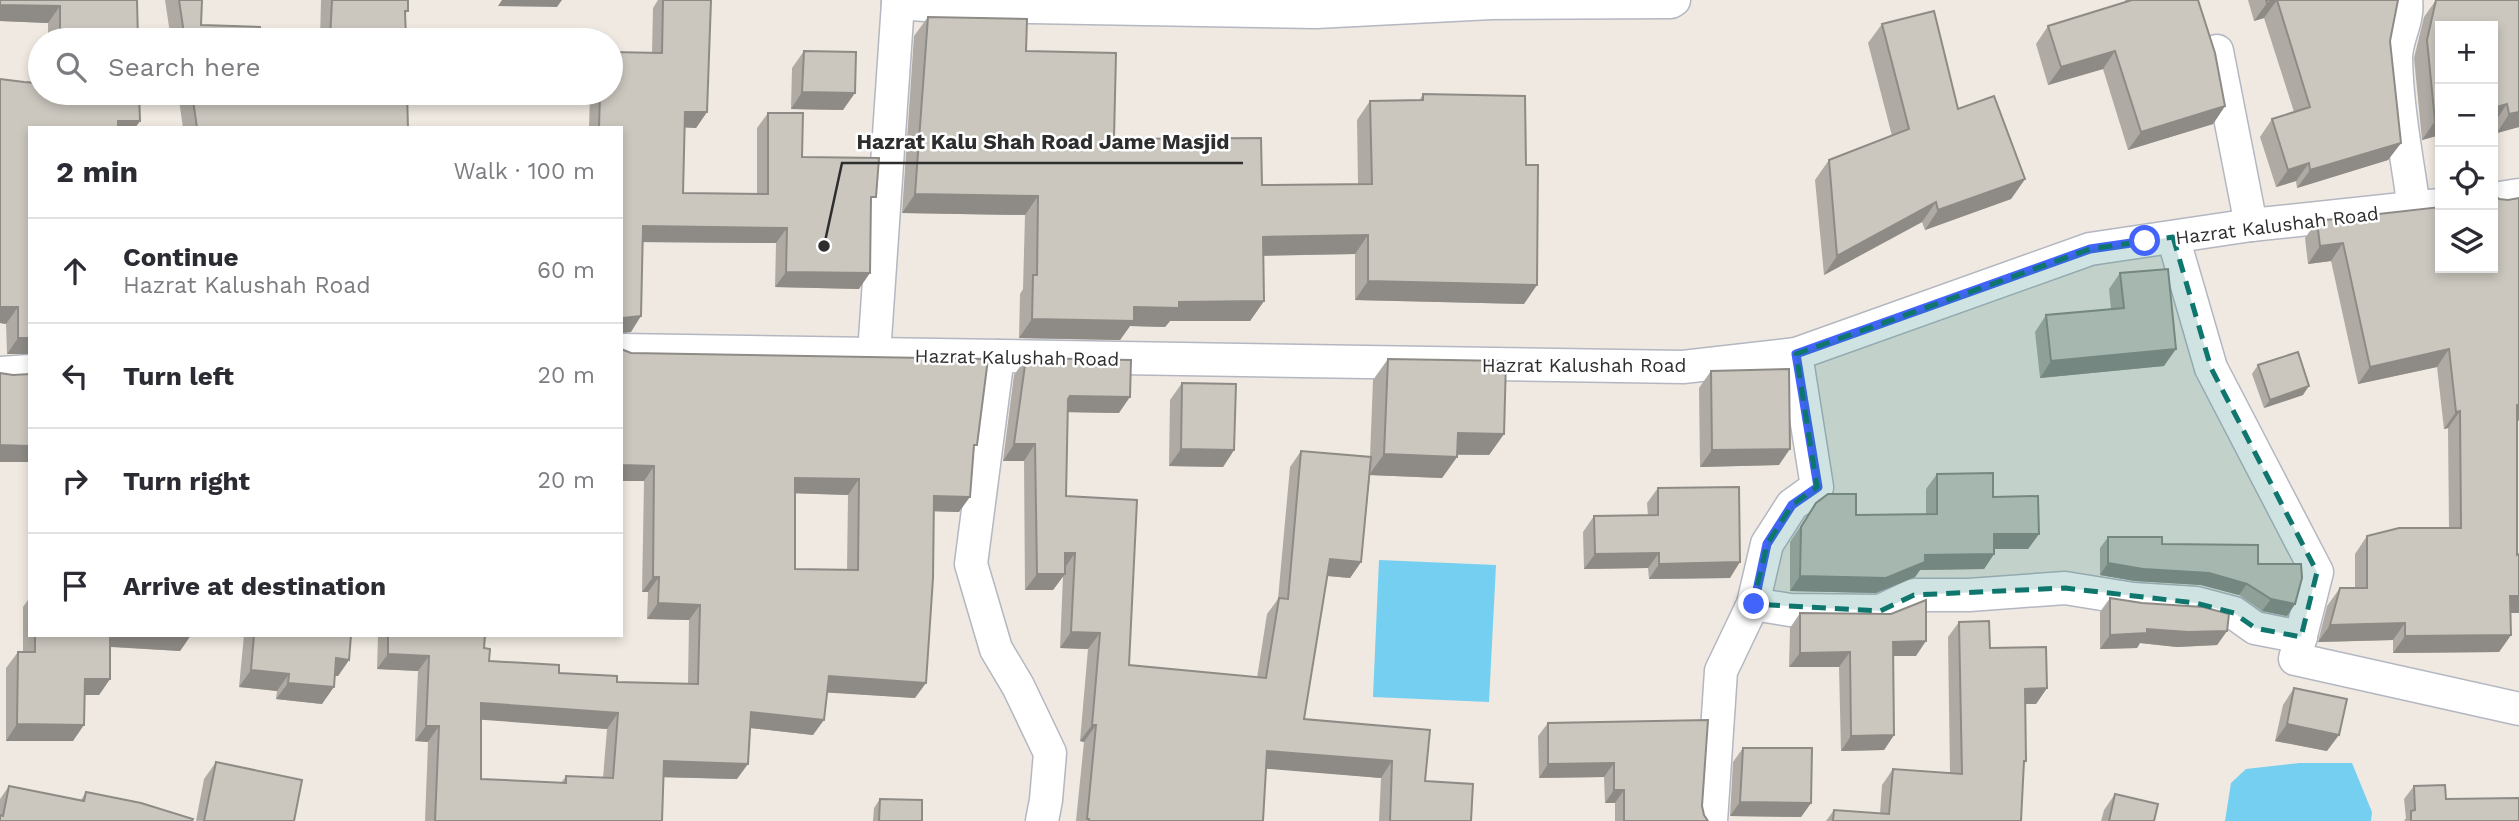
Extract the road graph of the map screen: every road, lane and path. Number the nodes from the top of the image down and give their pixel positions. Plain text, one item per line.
1 (1674, 0) edge
2 (2406, 0) edge
3 (898, 1) edge
4 (2217, 51) edge
5 (2519, 195) edge
6 (2498, 198) edge
7 (2427, 207) edge
8 (2250, 225) junction
9 (2173, 237) junction
10 (623, 350) edge
11 (874, 354) junction
12 (1796, 354) junction
13 (998, 356) junction
14 (28, 371) edge
15 (0, 373) edge
16 (1754, 604) junction
17 (2301, 637) junction
18 (2519, 709) edge
19 (1042, 821) edge
20 (1711, 821) edge

1 - 3 street
2 - 7 street
3 - 11 street
4 - 8 street
5 - 6 street
7 - 8 street, Hazrat Kalushah Road
8 - 9 street, Hazrat Kalushah Road
9 - 12 street, Hazrat Kalushah Road
9 - 17 street
10 - 11 street, Hazrat Kalushah Road
11 - 13 street, Hazrat Kalushah Road
12 - 13 street, Hazrat Kalushah Road
12 - 16 street
13 - 19 street
14 - 15 street
16 - 17 street
16 - 20 street
17 - 18 street

